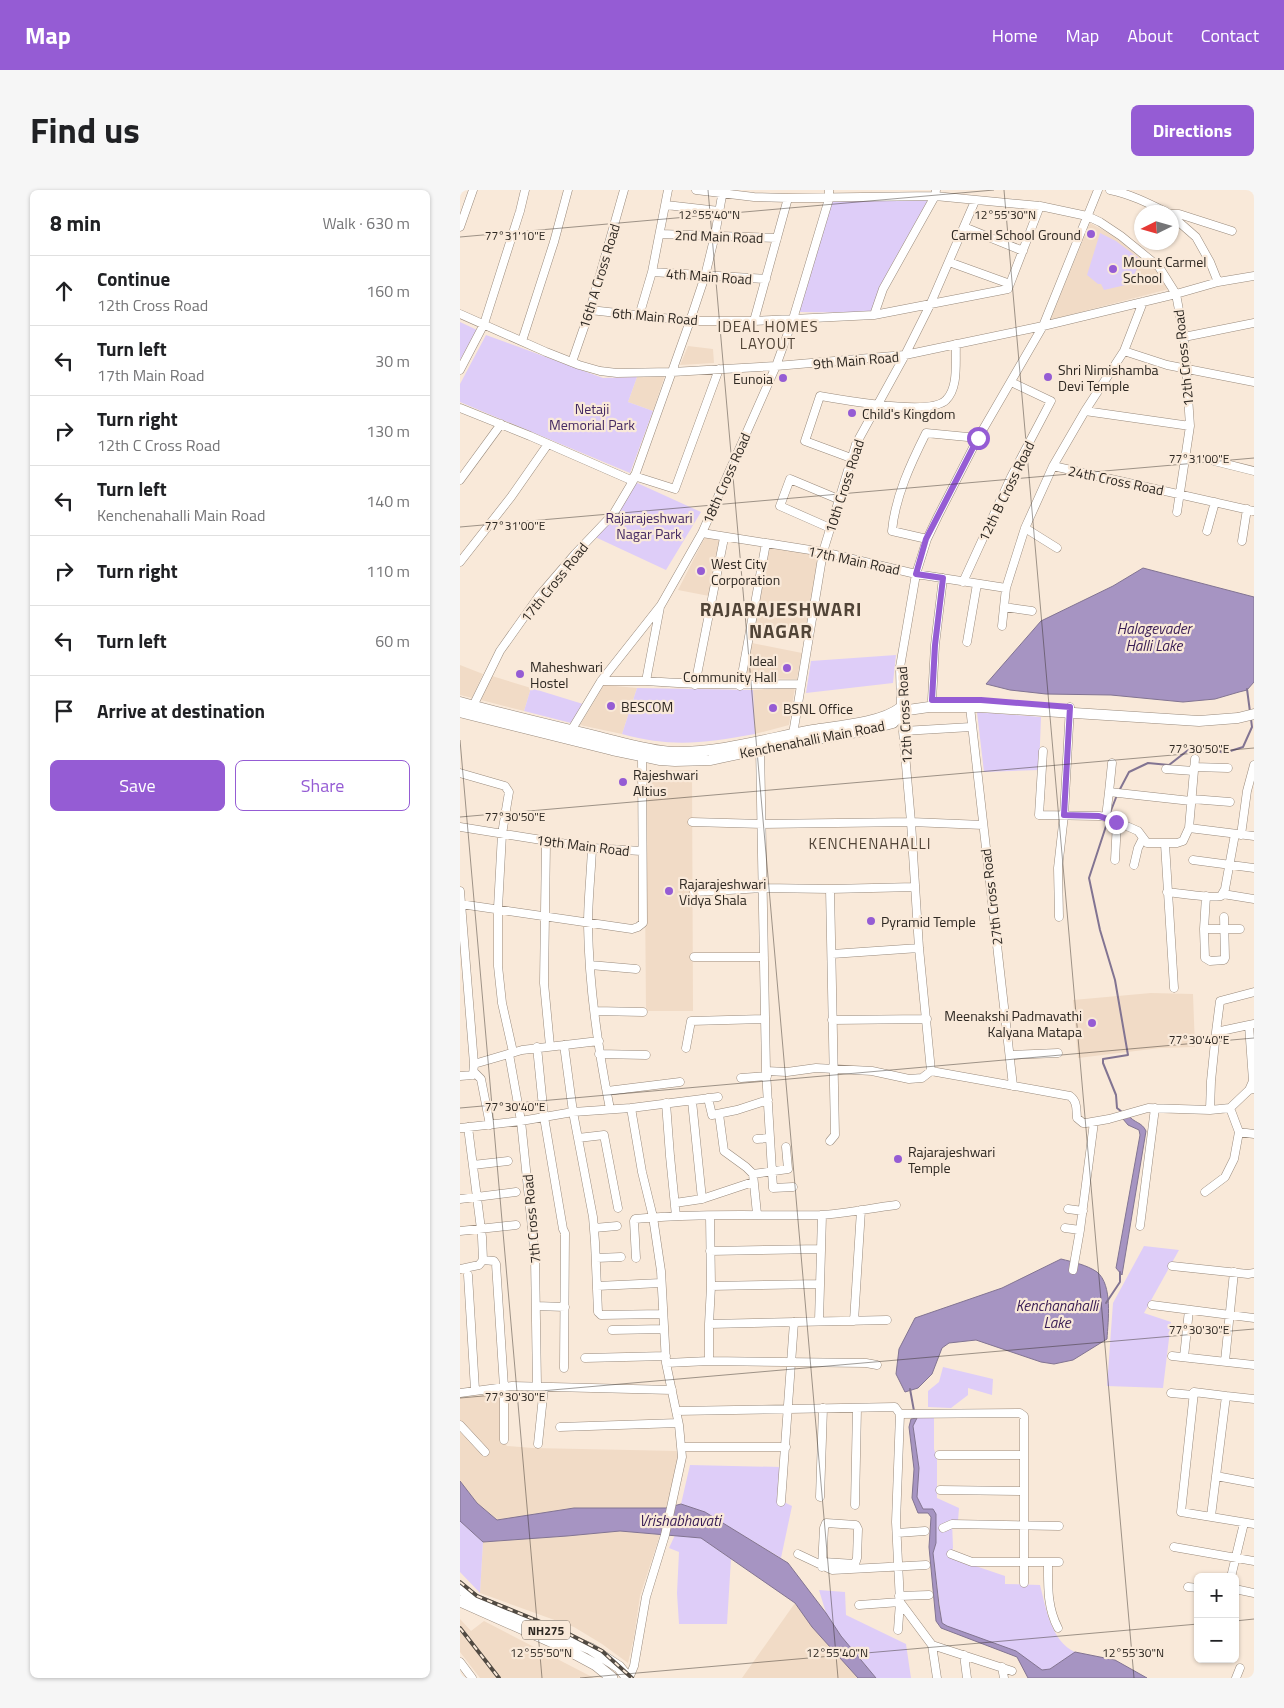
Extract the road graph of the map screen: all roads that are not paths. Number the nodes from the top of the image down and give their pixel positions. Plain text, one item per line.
1 (473, 190) edge
2 (525, 190) edge
3 (568, 190) edge
4 (624, 190) edge
5 (668, 190) edge
6 (696, 190) edge
7 (829, 190) edge
8 (1098, 190) edge
9 (1110, 190) edge
10 (723, 192) edge
11 (936, 193) edge
12 (873, 194) edge
13 (788, 198) junction
14 (829, 199) junction
15 (975, 201) junction
16 (666, 205) junction
17 (1150, 205) edge
18 (1040, 206) junction
19 (719, 211) junction
20 (1179, 214) edge
21 (1087, 216) junction
22 (1179, 221) edge
23 (460, 227) edge
24 (964, 227) junction
25 (1232, 231) dead end
26 (660, 234) junction
27 (715, 235) junction
28 (777, 238) junction
29 (1023, 251) junction
30 (949, 262) junction
31 (652, 272) junction
32 (705, 276) junction
33 (1254, 276) edge
34 (766, 279) junction
35 (1218, 282) junction
36 (1010, 284) junction
37 (1176, 294) junction
38 (1143, 302) junction
39 (930, 305) junction
40 (590, 310) junction
41 (460, 314) edge
42 (874, 315) junction
43 (639, 316) junction
44 (793, 319) junction
45 (690, 321) junction
46 (754, 321) junction
47 (1254, 323) edge
48 (484, 324) junction
49 (1043, 326) junction
50 (1184, 337) junction
51 (522, 341) junction
52 (956, 344) junction
53 (1124, 351) junction
54 (905, 355) junction
55 (572, 362) junction
56 (776, 366) junction
57 (719, 369) junction
58 (460, 370) edge
59 (1186, 370) junction
60 (672, 372) junction
61 (1010, 382) junction
62 (1254, 382) edge
63 (876, 405) junction
64 (460, 408) edge
65 (1085, 411) junction
66 (501, 424) junction
67 (1190, 426) junction
68 (978, 438) junction
69 (548, 444) junction
70 (851, 458) junction
71 (1214, 461) dead end
72 (1052, 466) junction
73 (1254, 471) edge
74 (633, 479) junction
75 (460, 480) edge
76 (1180, 493) junction
77 (838, 499) junction
78 (1215, 502) junction
79 (1251, 510) edge
80 (1177, 512) dead end
81 (830, 528) junction
82 (1024, 528) junction
83 (1207, 531) dead end
84 (702, 533) junction
85 (724, 538) junction
86 (926, 539) junction
87 (1242, 541) dead end
88 (766, 543) junction
89 (1057, 548) dead end
90 (823, 552) junction
91 (460, 562) edge
92 (916, 574) junction
93 (943, 578) junction
94 (963, 582) junction
95 (977, 584) junction
96 (1006, 588) junction
97 (661, 605) junction
98 (1004, 607) junction
99 (1032, 611) dead end
100 (1002, 626) dead end
101 (967, 642) dead end
102 (601, 681) junction
103 (646, 681) junction
104 (800, 684) junction
105 (695, 685) junction
106 (740, 686) junction
107 (932, 700) junction
108 (460, 702) edge
109 (473, 706) junction
110 (970, 707) junction
111 (1070, 710) junction
112 (901, 711) junction
113 (460, 712) edge
114 (1250, 712) edge
115 (971, 727) junction
116 (903, 731) junction
117 (793, 734) junction
118 (568, 735) junction
119 (759, 745) junction
120 (1043, 751) dead end
121 (642, 756) junction
122 (1112, 763) dead end
123 (1254, 765) edge
124 (1194, 766) junction
125 (1228, 768) dead end
126 (1166, 769) dead end
127 (460, 773) edge
128 (1116, 793) junction
129 (1192, 800) junction
130 (1230, 802) dead end
131 (1064, 815) junction
132 (1111, 819) junction
133 (692, 822) dead end
134 (911, 822) junction
135 (762, 824) junction
136 (983, 825) junction
137 (460, 827) edge
138 (1189, 828) junction
139 (502, 834) junction
140 (1238, 834) junction
141 (1254, 836) edge
142 (1143, 838) junction
143 (546, 842) junction
144 (1165, 844) junction
145 (592, 848) junction
146 (641, 851) junction
147 (1115, 860) dead end
148 (1192, 860) dead end
149 (1134, 865) dead end
150 (1229, 865) junction
151 (1254, 868) edge
152 (915, 886) junction
153 (763, 888) junction
154 (830, 889) junction
155 (460, 891) edge
156 (694, 892) dead end
157 (1167, 892) junction
158 (1223, 894) junction
159 (1206, 896) junction
160 (1254, 899) edge
161 (461, 904) edge
162 (498, 908) junction
163 (545, 916) junction
164 (1059, 917) dead end
165 (1224, 917) dead end
166 (588, 922) junction
167 (1204, 928) junction
168 (1223, 929) junction
169 (1240, 929) dead end
170 (919, 948) junction
171 (832, 954) junction
172 (694, 957) dead end
173 (764, 957) junction
174 (590, 965) junction
175 (636, 969) dead end
176 (1174, 988) dead end
177 (1254, 992) edge
178 (595, 1011) junction
179 (643, 1012) dead end
180 (765, 1019) junction
181 (926, 1019) junction
182 (832, 1020) junction
183 (1252, 1025) edge
184 (1216, 1032) junction
185 (598, 1041) junction
186 (564, 1045) junction
187 (550, 1046) junction
188 (537, 1047) junction
189 (686, 1048) dead end
190 (511, 1053) junction
191 (1058, 1053) dead end
192 (600, 1054) junction
193 (646, 1055) dead end
194 (1010, 1055) junction
195 (474, 1064) junction
196 (834, 1070) junction
197 (931, 1071) junction
198 (767, 1074) junction
199 (473, 1075) junction
200 (460, 1076) edge
201 (741, 1078) dead end
202 (680, 1082) dead end
203 (1013, 1086) junction
204 (1252, 1089) edge
205 (607, 1091) junction
206 (718, 1096) dead end
207 (708, 1098) junction
208 (768, 1100) junction
209 (692, 1101) junction
210 (666, 1103) junction
211 (631, 1108) junction
212 (1155, 1108) junction
213 (1230, 1108) junction
214 (610, 1110) junction
215 (1210, 1110) junction
216 (573, 1112) junction
217 (719, 1114) junction
218 (544, 1117) junction
219 (521, 1121) junction
220 (1094, 1122) junction
221 (490, 1125) junction
222 (464, 1127) edge
223 (1238, 1132) junction
224 (1254, 1134) edge
225 (578, 1138) junction
226 (769, 1138) junction
227 (757, 1139) dead end
228 (830, 1141) dead end
229 (786, 1146) dead end
230 (508, 1161) dead end
231 (473, 1165) junction
232 (771, 1171) junction
233 (753, 1178) junction
234 (793, 1187) dead end
235 (516, 1192) dead end
236 (1205, 1192) dead end
237 (477, 1197) junction
238 (460, 1199) edge
239 (702, 1199) junction
240 (675, 1203) junction
241 (896, 1205) dead end
242 (618, 1208) dead end
243 (1068, 1209) dead end
244 (861, 1210) junction
245 (1082, 1211) junction
246 (757, 1214) junction
247 (822, 1215) junction
248 (676, 1216) junction
249 (710, 1216) junction
250 (653, 1217) junction
251 (516, 1225) dead end
252 (617, 1226) dead end
253 (1140, 1226) dead end
254 (594, 1228) junction
255 (1065, 1228) dead end
256 (481, 1229) junction
257 (1080, 1230) junction
258 (460, 1231) edge
259 (821, 1249) junction
260 (710, 1251) junction
261 (621, 1257) dead end
262 (596, 1258) junction
263 (636, 1258) dead end
264 (483, 1260) junction
265 (1172, 1266) dead end
266 (460, 1269) edge
267 (1073, 1270) dead end
268 (1234, 1272) junction
269 (1254, 1273) edge
270 (468, 1275) dead end
271 (661, 1283) junction
272 (820, 1284) junction
273 (597, 1286) junction
274 (711, 1286) junction
275 (1152, 1305) dead end
276 (536, 1306) junction
277 (565, 1306) junction
278 (1189, 1310) junction
279 (663, 1314) junction
280 (1229, 1315) junction
281 (1254, 1318) edge
282 (887, 1320) dead end
283 (854, 1321) junction
284 (794, 1322) junction
285 (819, 1322) junction
286 (709, 1324) junction
287 (664, 1329) junction
288 (612, 1330) dead end
289 (1172, 1356) dead end
290 (1184, 1357) junction
291 (585, 1358) dead end
292 (666, 1360) junction
293 (709, 1361) junction
294 (1225, 1361) junction
295 (791, 1362) junction
296 (877, 1365) dead end
297 (1254, 1365) edge
298 (564, 1368) dead end
299 (540, 1386) junction
300 (504, 1387) junction
301 (475, 1390) junction
302 (672, 1390) junction
303 (460, 1393) edge
304 (1171, 1393) dead end
305 (1193, 1395) junction
306 (1226, 1396) junction
307 (1254, 1399) edge
308 (823, 1408) junction
309 (857, 1408) junction
310 (789, 1409) junction
311 (676, 1411) junction
312 (900, 1414) junction
313 (678, 1423) junction
314 (460, 1425) edge
315 (560, 1427) dead end
316 (504, 1440) dead end
317 (538, 1444) dead end
318 (681, 1447) junction
319 (786, 1447) junction
320 (485, 1452) dead end
321 (939, 1455) dead end
322 (1024, 1455) junction
323 (1216, 1476) junction
324 (1254, 1483) edge
325 (940, 1490) dead end
326 (1024, 1491) junction
327 (820, 1497) dead end
328 (782, 1502) dead end
329 (854, 1505) dead end
330 (1211, 1516) junction
331 (1244, 1523) junction
332 (1254, 1524) edge
333 (1024, 1526) junction
334 (1059, 1526) dead end
335 (943, 1528) dead end
336 (925, 1531) dead end
337 (897, 1533) junction
338 (1174, 1547) dead end
339 (798, 1554) dead end
340 (951, 1554) dead end
341 (1236, 1558) junction
342 (1254, 1561) edge
343 (1024, 1562) junction
344 (1048, 1562) junction
345 (1059, 1562) dead end
346 (822, 1564) junction
347 (926, 1565) dead end
348 (898, 1567) junction
349 (1232, 1573) edge
350 (1024, 1583) dead end
351 (1188, 1587) dead end
352 (1194, 1588) edge
353 (1239, 1590) edge
354 (1254, 1593) edge
355 (461, 1594) edge
356 (929, 1595) dead end
357 (899, 1599) junction
358 (859, 1605) dead end
359 (1058, 1628) dead end
360 (898, 1630) dead end
361 (932, 1645) junction
362 (964, 1655) junction
363 (460, 1662) edge
364 (1002, 1668) junction
365 (1240, 1668) dead end
366 (1012, 1671) dead end
367 (472, 1678) edge
368 (612, 1678) edge
369 (629, 1678) edge
370 (938, 1678) edge
371 (967, 1678) edge
372 (1004, 1678) edge
373 (1236, 1678) edge

1 - 23 street
2 - 48 street
3 - 51 street
4 - 40 street, 16th A Cross Road
5 - 16 street
6 - 10 street, 12th Cross Road
7 - 14 street, 18th Cross Road
8 - 21 street, 12th Cross Road
9 - 17 street
10 - 13 street, 12th Cross Road
10 - 19 street, 17th Cross Road
11 - 12 street, 12th Cross Road
11 - 15 street, 12th Cross Road
11 - 42 street
12 - 14 street, 12th Cross Road
13 - 14 street, 12th Cross Road
13 - 28 street
14 - 44 street, 18th Cross Road
15 - 18 street, 12th Cross Road
15 - 24 street, 10th Cross Road
16 - 19 street
16 - 26 street
18 - 21 street, 12th Cross Road
18 - 29 street
19 - 27 street, 17th Cross Road
20 - 25 street
21 - 37 street, 12th Cross Road
21 - 49 street, 12th Cross Road
22 - 35 street
24 - 29 street
24 - 30 street, 10th Cross Road
26 - 27 street, 2nd Main Road
26 - 31 street
27 - 28 street, 2nd Main Road
27 - 32 street, 17th Cross Road
28 - 34 street
29 - 36 street
30 - 36 street
30 - 39 street, 10th Cross Road
31 - 32 street, 4th Main Road
31 - 43 street
32 - 34 street, 4th Main Road
32 - 45 street, 17th Cross Road
33 - 35 street, 9th Main Road
34 - 46 street
35 - 37 street, 9th Main Road
36 - 39 street, 6th Main Road
37 - 38 street, 9th Main Road
37 - 50 street, 12th Cross Road
38 - 49 street, 9th Main Road
38 - 53 street
39 - 42 street, 6th Main Road
39 - 54 street, 10th Cross Road
40 - 43 street, 6th Main Road
40 - 55 street, 16th A Cross Road
41 - 48 street, 9th Main Road
42 - 44 street, 6th Main Road
43 - 45 street, 6th Main Road
44 - 46 street, 6th Main Road
44 - 56 street, 18th Cross Road
45 - 46 street, 6th Main Road
45 - 60 street, 17th Cross Road
47 - 50 street
48 - 51 street, 9th Main Road
48 - 58 street
49 - 52 street, 9th Main Road
49 - 61 street, 12th Cross Road
50 - 59 street, 12th Cross Road
51 - 55 street, 9th Main Road
52 - 54 street, 9th Main Road
52 - 63 street
53 - 59 street
53 - 65 street
54 - 56 street, 9th Main Road
54 - 63 street, 10th Cross Road
55 - 60 street, 9th Main Road
56 - 57 street, 9th Main Road
56 - 84 street, 18th Cross Road
57 - 60 street, 9th Main Road
57 - 74 street
59 - 62 street
59 - 67 street, 12th Cross Road
60 - 74 street, 17th Cross Road
61 - 68 street, 12th Cross Road
61 - 94 street, 12th B Cross Road
63 - 70 street, 10th Cross Road
63 - 70 street
64 - 66 street
65 - 67 street
65 - 72 street
66 - 69 street
66 - 75 street
67 - 76 street, 12th Cross Road
68 - 86 street, 12th Cross Road
68 - 86 street
69 - 74 street
69 - 91 street
70 - 77 street, 10th Cross Road
71 - 73 street
72 - 76 street, 24th Cross Road
72 - 82 street
74 - 109 street, 17th Cross Road
76 - 78 street, 24th Cross Road
76 - 80 street, 12th Cross Road
77 - 81 street, 10th Cross Road
77 - 81 street
78 - 79 street, 24th Cross Road
78 - 83 street
79 - 87 street
81 - 90 street, 10th Cross Road
82 - 89 street
82 - 96 street
84 - 85 street, 17th Main Road
84 - 97 street, 18th Cross Road
85 - 88 street, 17th Main Road
85 - 105 street
86 - 92 street, 12th Cross Road
88 - 90 street, 17th Main Road
88 - 106 street
90 - 92 street, 17th Main Road
90 - 104 street, 10th Cross Road
92 - 93 street, 17th Main Road
92 - 112 street, 12th Cross Road
93 - 94 street, 17th Main Road
93 - 107 street
94 - 95 street, 17th Main Road
95 - 96 street, 17th Main Road
95 - 101 street
96 - 98 street
97 - 102 street, 18th Cross Road
97 - 103 street
98 - 99 street
98 - 100 street
102 - 103 street
102 - 118 street, 18th Cross Road
103 - 105 street
104 - 106 street
104 - 117 street, 10th Cross Road
105 - 106 street
107 - 111 main road, Kenchenahalli Main Road
107 - 112 main road, Kenchenahalli Main Road
108 - 109 main road, Kenchenahalli Main Road
109 - 118 main road, Kenchenahalli Main Road
110 - 111 main road, Kenchenahalli Main Road
110 - 112 main road, Kenchenahalli Main Road
110 - 115 street, 27th Cross Road
111 - 114 main road, Kenchenahalli Main Road
111 - 131 street
112 - 116 street, 12th Cross Road
112 - 117 main road, Kenchenahalli Main Road
112 - 119 main road, Kenchenahalli Main Road
113 - 118 main road, Kenchenahalli Main Road
115 - 116 street
115 - 136 street, 27th Cross Road
116 - 134 street, 12th Cross Road
117 - 119 main road, Kenchenahalli Main Road
118 - 119 main road, Kenchenahalli Main Road
118 - 121 main road, Kenchenahalli Main Road
119 - 121 main road, Kenchenahalli Main Road
119 - 135 street
120 - 131 street
121 - 146 street, 19th Main Road
122 - 128 street
123 - 140 street
124 - 125 street
124 - 126 street
124 - 129 street
127 - 139 street, 7th Cross Road
128 - 129 street
128 - 132 street
129 - 130 street
129 - 138 street
131 - 132 street
131 - 164 street
132 - 142 street
132 - 147 street
133 - 135 street
134 - 135 street
134 - 136 street
134 - 152 street, 12th Cross Road
135 - 153 street
136 - 194 street, 27th Cross Road
137 - 139 street, 19th Main Road
138 - 140 street
138 - 144 street
139 - 143 street, 19th Main Road
139 - 162 street, 7th Cross Road
140 - 141 street
140 - 150 street
142 - 144 street
142 - 149 street
143 - 145 street, 19th Main Road
143 - 163 street
144 - 157 street
145 - 146 street, 19th Main Road
145 - 166 street
146 - 166 street
148 - 150 street
150 - 151 street
150 - 158 street
152 - 154 street
152 - 170 street, 12th Cross Road
153 - 154 street
153 - 156 street
153 - 173 street
154 - 171 street
155 - 161 street
157 - 159 street
157 - 176 street
158 - 159 street
158 - 160 street
159 - 167 street
161 - 162 street
161 - 195 street
162 - 163 street
162 - 190 street, 7th Cross Road
163 - 166 street
163 - 187 street
165 - 168 street
166 - 174 street
167 - 168 street
167 - 168 street
168 - 169 street
170 - 171 street
170 - 181 street, 12th Cross Road
171 - 182 street
172 - 173 street
173 - 180 street
174 - 175 street
174 - 178 street
177 - 184 street
178 - 179 street
178 - 185 street
180 - 189 street
180 - 198 street
181 - 182 street
181 - 197 street, 12th Cross Road
182 - 196 street
183 - 184 street
183 - 204 street
184 - 215 street
185 - 186 street
185 - 192 street
186 - 187 street
186 - 216 street
187 - 188 street
188 - 190 street
188 - 218 street
190 - 195 street
190 - 219 street, 7th Cross Road
191 - 194 street
192 - 193 street
192 - 205 street
194 - 203 street, 27th Cross Road
195 - 199 street
196 - 197 street
196 - 198 street
196 - 228 street
197 - 203 street
198 - 201 street
198 - 208 street
199 - 200 street
199 - 221 street
202 - 205 street
203 - 220 street
204 - 213 street
205 - 214 street
206 - 207 street
207 - 209 street
207 - 217 street
208 - 217 street
208 - 226 street
209 - 210 street
209 - 239 street
210 - 211 street
210 - 240 street
211 - 214 street
211 - 250 street
212 - 215 street
212 - 220 street
212 - 253 street
213 - 215 street
213 - 223 street
214 - 216 street
216 - 218 street
216 - 225 street
217 - 233 street
218 - 219 street
218 - 277 street
219 - 221 street
219 - 276 street, 7th Cross Road
220 - 245 street
221 - 222 street
222 - 231 street
223 - 224 street
223 - 236 street
225 - 242 street
225 - 254 street
226 - 227 street
226 - 232 street
229 - 232 street
230 - 231 street
231 - 237 street
232 - 233 street
232 - 234 street
233 - 239 street
233 - 246 street
235 - 237 street
237 - 238 street
237 - 256 street
239 - 240 street
240 - 248 street
241 - 244 street
243 - 245 street
244 - 247 street
244 - 283 street
245 - 257 street
246 - 247 street
246 - 249 street
247 - 259 street
248 - 249 street
248 - 250 street
249 - 260 street
250 - 263 street
250 - 271 street
251 - 256 street
252 - 254 street
254 - 262 street
255 - 257 street
256 - 258 street
256 - 264 street
257 - 267 street
259 - 260 street
259 - 272 street
260 - 274 street
261 - 262 street
262 - 273 street
264 - 266 street
264 - 300 street
265 - 268 street
268 - 269 street
268 - 280 street
270 - 301 street
271 - 273 street
271 - 279 street
272 - 274 street
272 - 285 street
273 - 279 street
274 - 286 street
275 - 278 street
276 - 277 street
276 - 299 street, 7th Cross Road
277 - 298 street
278 - 280 street
278 - 290 street
279 - 287 street
280 - 281 street
280 - 294 street
282 - 283 street
283 - 285 street
284 - 285 street
284 - 286 street
284 - 295 street
286 - 293 street
287 - 288 street
287 - 292 street
289 - 290 street
290 - 294 street
291 - 292 street
292 - 293 street
292 - 302 street
293 - 295 street
294 - 297 street
295 - 296 street
295 - 310 street
299 - 300 street
299 - 302 street
299 - 317 street, 7th Cross Road
300 - 301 street
300 - 316 street
301 - 303 street
302 - 311 street
304 - 305 street
305 - 306 street
305 - 330 street
306 - 307 street
306 - 323 street
308 - 309 street
308 - 310 street
308 - 327 street
309 - 312 street
309 - 329 street
310 - 311 street
310 - 319 street
311 - 313 street
312 - 322 street
312 - 337 street
313 - 315 street
313 - 318 street
314 - 320 street
318 - 319 street
318 - 369 street
319 - 328 street
321 - 322 street
322 - 326 street
323 - 324 street
323 - 330 street
325 - 326 street
326 - 333 street
330 - 331 street
331 - 332 street
331 - 341 street
333 - 334 street
333 - 335 street
333 - 343 street
336 - 337 street
337 - 348 street
338 - 341 street
339 - 346 street
340 - 343 street
341 - 342 street
341 - 349 street
343 - 344 street
343 - 350 street
344 - 345 street
344 - 359 street
346 - 346 street
346 - 348 street
347 - 348 street
348 - 357 street
351 - 352 street
353 - 354 street
355 - 368 highway, NH275
355 - 369 highway, NH275
356 - 357 street
357 - 358 street
357 - 360 street
357 - 361 street
361 - 362 street
361 - 370 street
362 - 364 street
362 - 371 street
363 - 367 street
364 - 366 street
364 - 372 street
365 - 373 street

